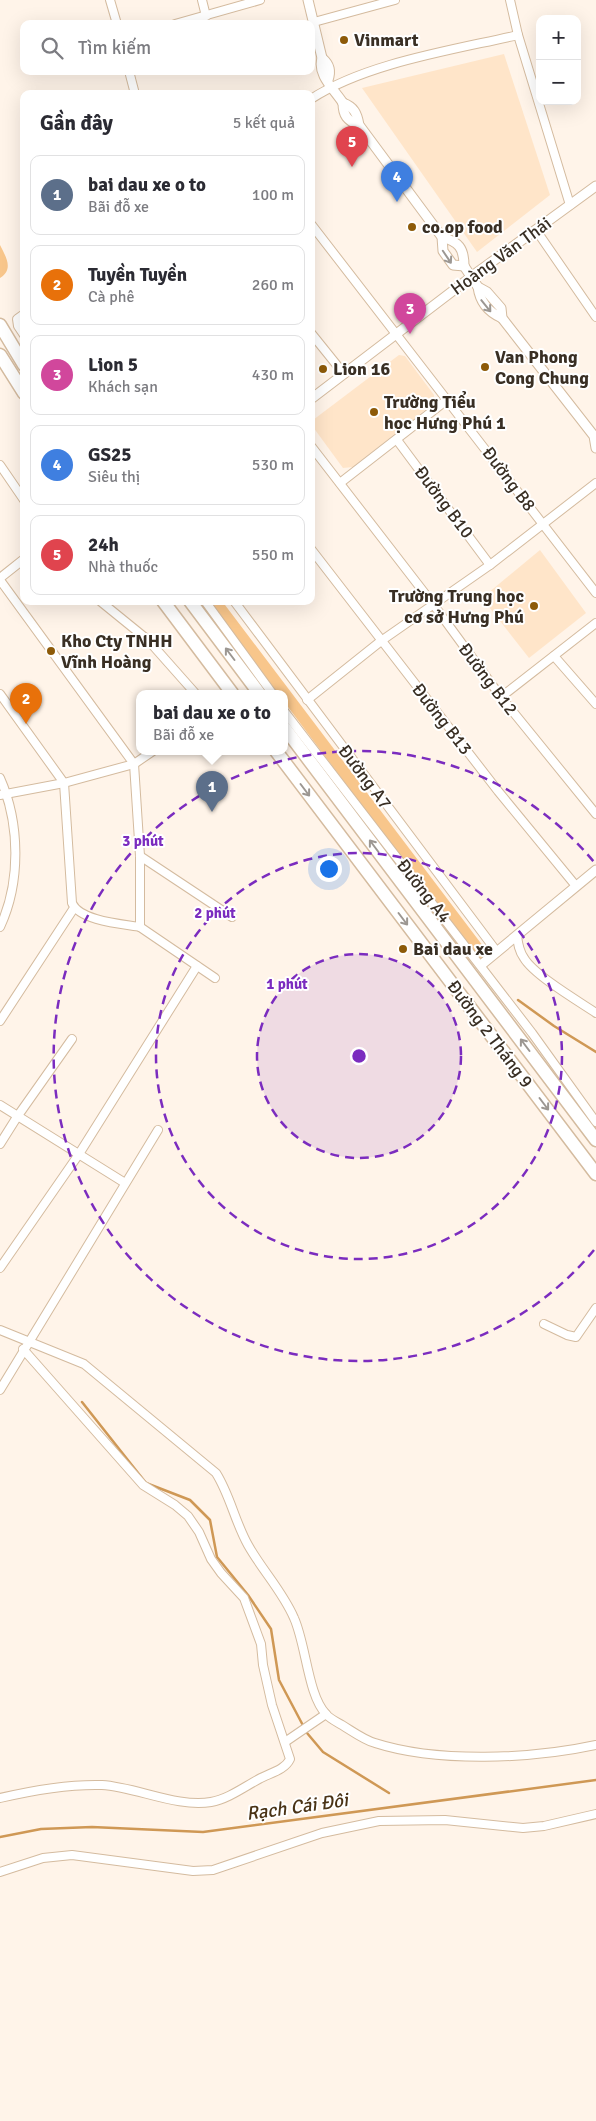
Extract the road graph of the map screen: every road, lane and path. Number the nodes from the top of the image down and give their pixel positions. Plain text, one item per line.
1 (110, 0) edge
2 (202, 0) edge
3 (260, 0) edge
4 (308, 0) edge
5 (395, 0) edge
6 (510, 0) edge
7 (206, 16) junction
8 (116, 20) edge
9 (190, 20) edge
10 (313, 20) edge
11 (315, 22) edge
12 (315, 26) edge
13 (518, 35) junction
14 (130, 75) edge
15 (330, 83) junction
16 (134, 90) edge
17 (315, 96) edge
18 (596, 186) edge
19 (570, 205) junction
20 (315, 229) edge
21 (536, 230) junction
22 (442, 237) junction
23 (464, 266) junction
24 (471, 277) junction
25 (20, 317) edge
26 (596, 317) edge
27 (0, 325) edge
28 (20, 329) edge
29 (398, 334) junction
30 (315, 338) edge
31 (0, 355) edge
32 (20, 359) edge
33 (0, 361) edge
34 (344, 374) junction
35 (16, 381) junction
36 (20, 387) edge
37 (315, 396) edge
38 (448, 399) junction
39 (595, 436) edge
40 (397, 440) junction
41 (596, 448) edge
42 (315, 451) edge
43 (0, 465) edge
44 (340, 483) junction
45 (596, 483) edge
46 (20, 494) edge
47 (543, 524) junction
48 (315, 554) edge
49 (20, 562) edge
50 (490, 565) junction
51 (0, 579) edge
52 (596, 593) edge
53 (433, 604) junction
54 (105, 605) edge
55 (166, 605) edge
56 (193, 605) edge
57 (208, 605) edge
58 (237, 605) edge
59 (596, 623) edge
60 (381, 641) junction
61 (554, 656) junction
62 (192, 690) edge
63 (230, 690) edge
64 (257, 690) edge
65 (270, 690) edge
66 (0, 694) edge
67 (501, 697) junction
68 (307, 700) junction
69 (596, 704) edge
70 (288, 716) edge
71 (288, 732) edge
72 (147, 755) edge
73 (279, 755) edge
74 (134, 764) junction
75 (0, 778) edge
76 (64, 783) junction
77 (3, 794) edge
78 (596, 814) edge
79 (140, 856) junction
80 (596, 870) edge
81 (576, 886) junction
82 (74, 908) junction
83 (232, 916) dead end
84 (0, 926) edge
85 (140, 927) junction
86 (517, 936) junction
87 (497, 952) junction
88 (197, 966) junction
89 (480, 966) junction
90 (215, 978) dead end
91 (596, 1013) edge
92 (0, 1021) edge
93 (72, 1039) dead end
94 (0, 1105) edge
95 (17, 1117) junction
96 (596, 1122) edge
97 (158, 1130) dead end
98 (596, 1140) edge
99 (0, 1144) edge
100 (79, 1154) junction
101 (596, 1174) edge
102 (125, 1183) junction
103 (4, 1255) edge
104 (0, 1268) edge
105 (596, 1308) edge
106 (544, 1324) dead end
107 (0, 1330) edge
108 (28, 1341) junction
109 (23, 1349) junction
110 (0, 1390) edge
111 (326, 1714) junction
112 (285, 1742) junction
113 (596, 1745) edge
114 (0, 1798) edge
115 (596, 1814) edge
116 (0, 1872) edge

1 - 8 street
2 - 7 street
3 - 7 street
4 - 10 street
5 - 11 street
6 - 13 street
7 - 9 street
12 - 15 street
13 - 15 street
13 - 19 street
14 - 16 street
15 - 17 street
15 - 22 street
18 - 19 street, Hoàng Văn Thái
19 - 21 street, Hoàng Văn Thái
20 - 29 street, Đường B8
21 - 24 street, Hoàng Văn Thái
21 - 26 street
22 - 23 street
22 -> 23 street
23 - 24 street
24 - 29 street, Hoàng Văn Thái
24 - 39 street
25 - 28 street
27 - 32 highway
29 - 34 street, Hoàng Văn Thái
29 - 38 street, Đường B8
30 - 34 street
31 - 35 highway
33 - 35 highway
34 - 37 street, Hoàng Văn Thái
35 - 36 highway
38 - 40 street
38 - 47 street, Đường B8
39 - 41 street
40 - 44 street
40 - 50 street, Đường B10
42 - 44 street, Đường B12
43 - 46 street
44 - 53 street, Đường B12
45 - 47 street
47 - 50 street
47 - 52 street, Đường B8
48 - 60 street, Đường B13
49 - 51 street
50 - 53 street
51 - 74 street
53 - 60 street
53 - 67 street, Đường B12
54 - 62 street
55 - 63 highway
64 -> 56 highway
57 - 65 street
58 - 68 street, Đường A7
59 - 61 street
60 - 68 street
60 - 81 street, Đường B13
61 - 67 street
61 - 69 street
66 - 76 street
67 - 78 street, Đường B12
68 - 87 street, Đường A7
70 - 89 street, Đường A4
98 -> 71 highway, Đường 2 Tháng 9
72 - 74 street
73 -> 101 highway, Đường 2 Tháng 9
74 - 76 street
74 - 79 street
75 - 77 street
76 - 77 street
76 - 82 street
77 - 84 street
79 - 83 street
79 - 85 street
80 - 81 street
81 - 86 street
82 - 85 street
82 - 92 street
85 - 88 street
86 - 87 street
86 - 91 street
87 - 89 street
88 - 90 street
88 - 100 street
89 - 96 street, Đường A4
93 - 95 street
94 - 95 street
95 - 99 street
95 - 100 street
97 - 102 street
100 - 102 street
100 - 103 street
102 - 108 street
103 - 104 street
105 - 106 street
107 - 108 street
108 - 109 street
108 - 111 street
109 - 110 street
109 - 112 street
111 - 112 street
111 - 113 street
112 - 114 street
115 - 116 street

